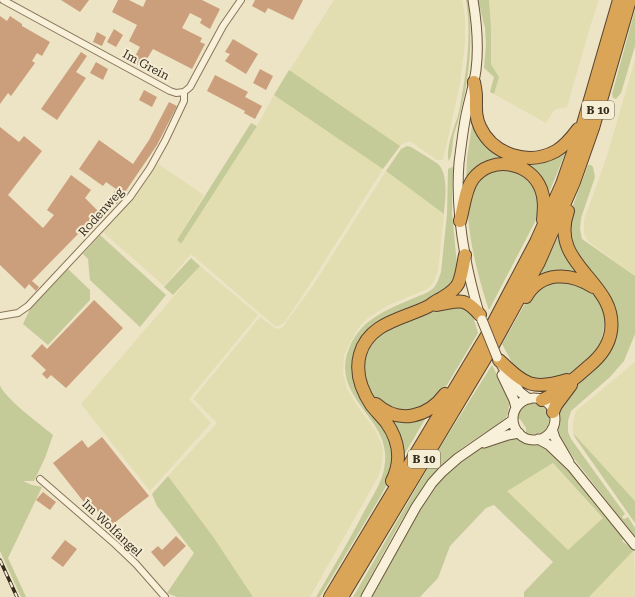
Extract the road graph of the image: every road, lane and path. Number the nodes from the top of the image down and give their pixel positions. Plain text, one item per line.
1 (3, 0) edge
2 (241, 0) edge
3 (473, 0) edge
4 (619, 0) edge
5 (630, 0) edge
6 (474, 82) junction
7 (184, 92) junction
8 (583, 124) junction
9 (574, 182) junction
10 (460, 221) junction
11 (543, 229) junction
12 (464, 255) junction
13 (597, 289) junction
14 (429, 306) junction
15 (0, 316) edge
16 (481, 317) junction
17 (506, 321) junction
18 (498, 359) junction
19 (464, 372) junction
20 (576, 378) junction
21 (367, 396) junction
22 (529, 399) junction
23 (542, 400) junction
24 (516, 408) junction
25 (553, 412) junction
26 (513, 420) junction
27 (552, 429) junction
28 (519, 433) junction
29 (538, 439) junction
30 (475, 446) junction
31 (572, 467) junction
32 (40, 479) dead end
33 (384, 505) junction
34 (635, 545) edge
35 (165, 597) edge
36 (330, 597) edge
37 (342, 597) edge
38 (366, 597) edge

1 - 7 street, Im Grein
2 - 7 street
3 - 6 main road
4 - 8 highway, B 10
5 - 9 highway, B 10
6 - 8 highway
6 - 10 main road
7 - 15 street, Rodenweg
8 - 11 highway, B 10
9 - 13 highway
9 - 17 highway, B 10
10 - 11 highway
10 - 12 main road
11 - 19 highway, B 10
12 - 14 highway
12 - 16 main road
13 - 17 highway
13 - 20 highway
14 - 16 highway
14 - 21 highway
16 - 18 main road, bridge
17 - 37 highway, B 10
18 - 20 highway
18 - 22 main road
18 - 24 main road
19 - 21 highway
19 - 33 highway, B 10
20 - 23 highway
20 - 25 highway
21 - 33 highway
22 - 23 main road
22 - 24 main road
23 - 25 main road
24 - 26 main road
25 - 27 main road
26 - 28 main road
26 - 30 main road
27 - 29 main road
27 - 31 main road
28 - 29 main road
28 - 30 main road
29 - 31 main road
30 - 38 main road
31 - 34 main road
32 - 35 street, Im Wolfangel
33 - 36 highway, B 10

